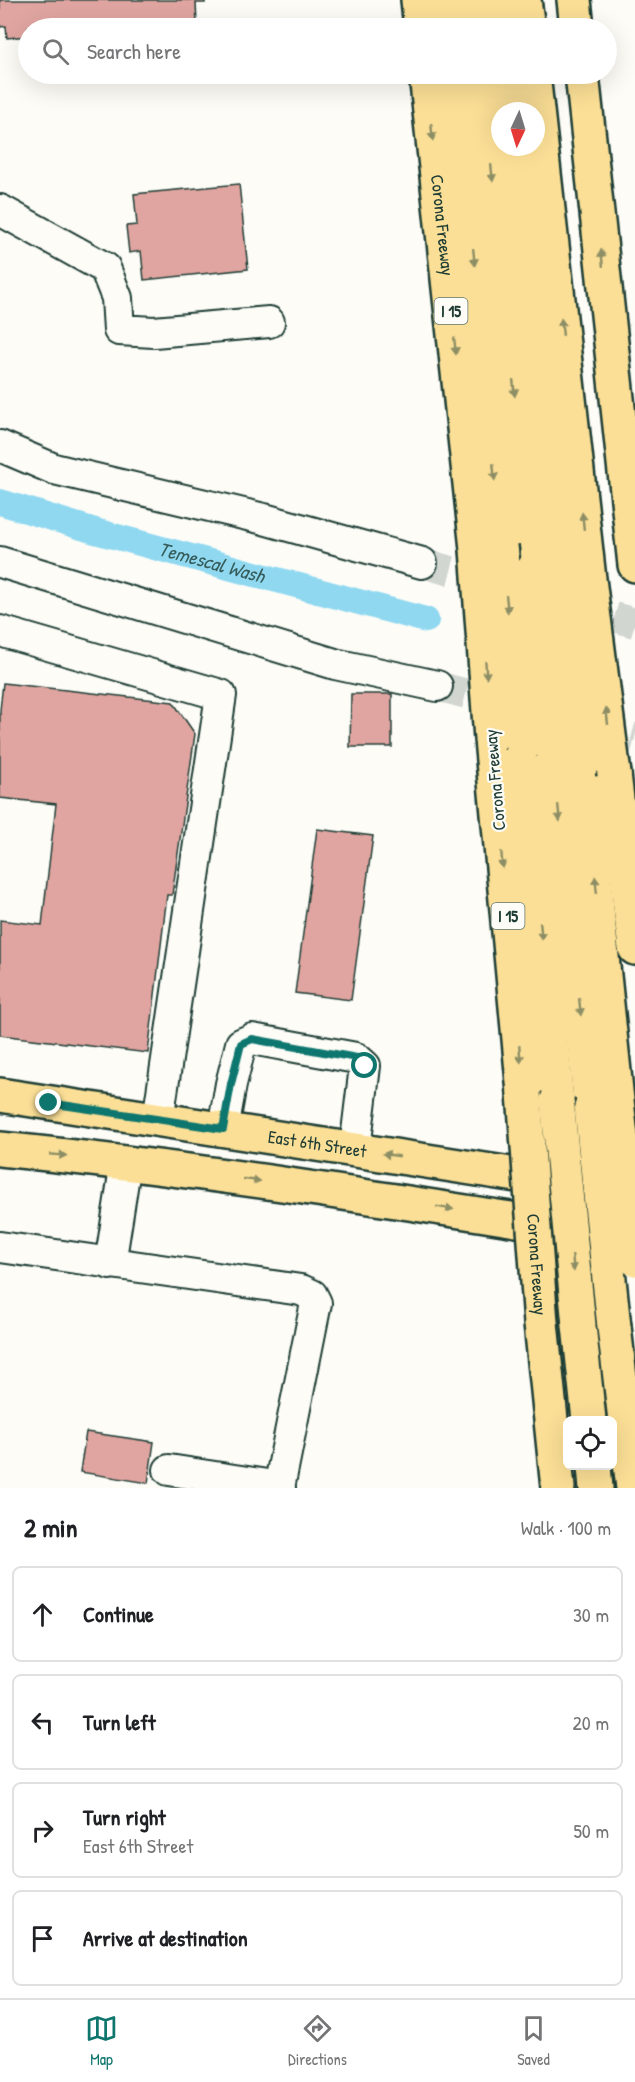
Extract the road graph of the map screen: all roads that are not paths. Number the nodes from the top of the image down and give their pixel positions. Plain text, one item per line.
1 (418, 0) edge
2 (449, 0) edge
3 (474, 0) edge
4 (499, 0) edge
5 (524, 0) edge
6 (574, 0) edge
7 (420, 18) edge
8 (451, 18) edge
9 (476, 18) edge
10 (501, 18) edge
11 (527, 18) edge
12 (576, 18) edge
13 (427, 84) edge
14 (457, 84) edge
15 (484, 84) edge
16 (508, 84) edge
17 (534, 84) edge
18 (583, 84) edge
19 (511, 102) edge
20 (516, 156) edge
21 (0, 210) edge
22 (269, 322) dead end
23 (0, 446) edge
24 (489, 547) junction
25 (0, 562) edge
26 (422, 562) tunnel mouth
27 (635, 566) edge
28 (562, 574) junction
29 (0, 631) edge
30 (437, 686) tunnel mouth
31 (552, 756) junction
32 (635, 948) edge
33 (0, 1095) edge
34 (605, 1109) junction
35 (158, 1120) junction
36 (223, 1129) junction
37 (0, 1149) edge
38 (355, 1149) junction
39 (126, 1162) junction
40 (635, 1193) edge
41 (635, 1239) edge
42 (0, 1247) edge
43 (635, 1259) edge
44 (110, 1263) junction
45 (589, 1416) edge
46 (169, 1470) dead end
47 (594, 1470) edge
48 (280, 1487) edge
49 (558, 1488) edge
50 (596, 1488) edge
51 (633, 1488) edge

1 - 7 main road
2 - 8 main road
3 - 9 main road
4 - 10 main road
5 - 11 main road
6 - 12 main road
13 -> 24 main road, Corona Freeway / I 15
14 -> 24 main road
15 -> 28 main road
16 - 19 main road
28 -> 17 main road
27 -> 18 main road
20 - 28 main road
21 - 22 lane
23 - 26 lane
24 -> 31 main road, bridge
24 -> 49 main road, Corona Freeway / I 15, bridge
25 - 30 lane
28 - 31 main road, bridge
32 -> 28 main road, bridge
29 - 35 lane
31 - 34 main road
31 -> 45 main road, bridge
33 - 35 main road, East 6th Street
34 - 43 main road, bridge
34 - 51 main road, bridge
35 - 36 main road, East 6th Street
36 - 38 main road, East 6th Street
36 - 38 lane
37 -> 39 main road
40 -> 38 main road, East 6th Street
39 -> 41 main road
39 - 44 lane
42 - 44 lane
44 - 48 lane
46 - 48 lane
47 - 50 main road

